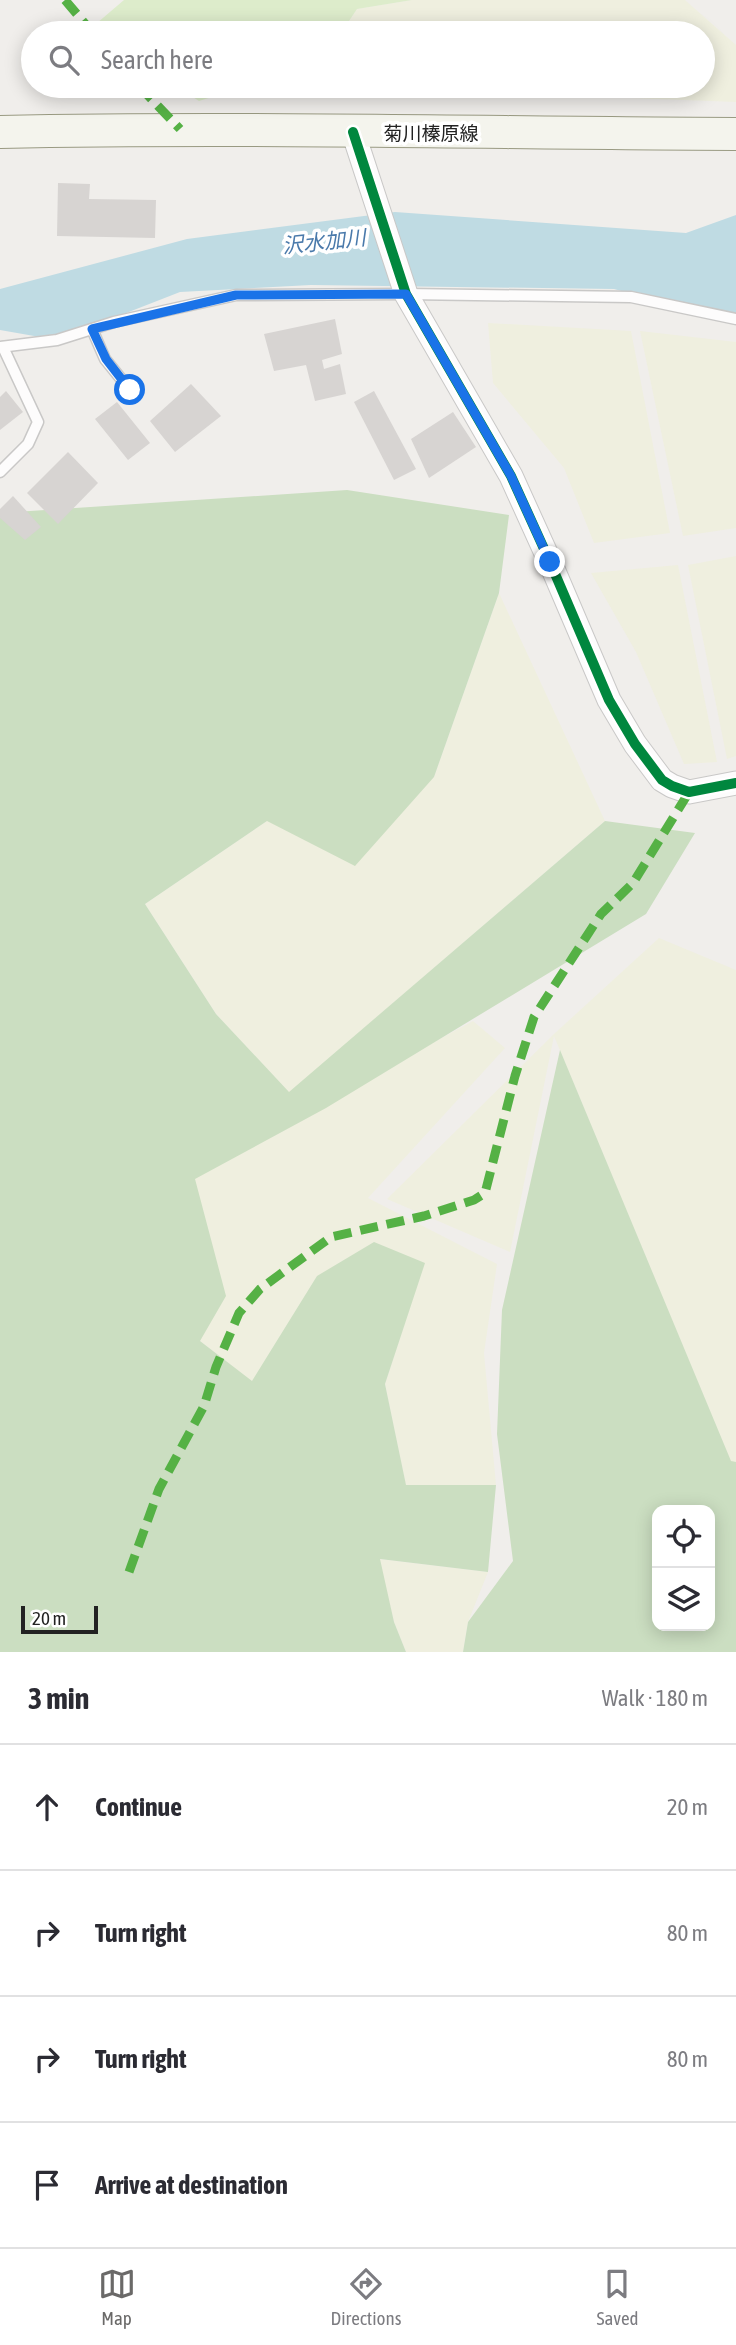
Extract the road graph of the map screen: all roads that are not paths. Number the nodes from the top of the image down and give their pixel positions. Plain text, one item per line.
1 (0, 132) edge
2 (736, 134) edge
3 (355, 138) junction
4 (405, 293) junction
5 (736, 319) edge
6 (92, 329) junction
7 (2, 347) edge
8 (130, 390) dead end
9 (0, 472) edge
10 (736, 783) edge

1 - 3 main road, 菊川榛原線
2 - 3 main road, 菊川榛原線
3 - 4 street
4 - 5 lane
4 - 6 lane
4 - 10 street
6 - 7 lane
6 - 8 lane
7 - 9 lane

